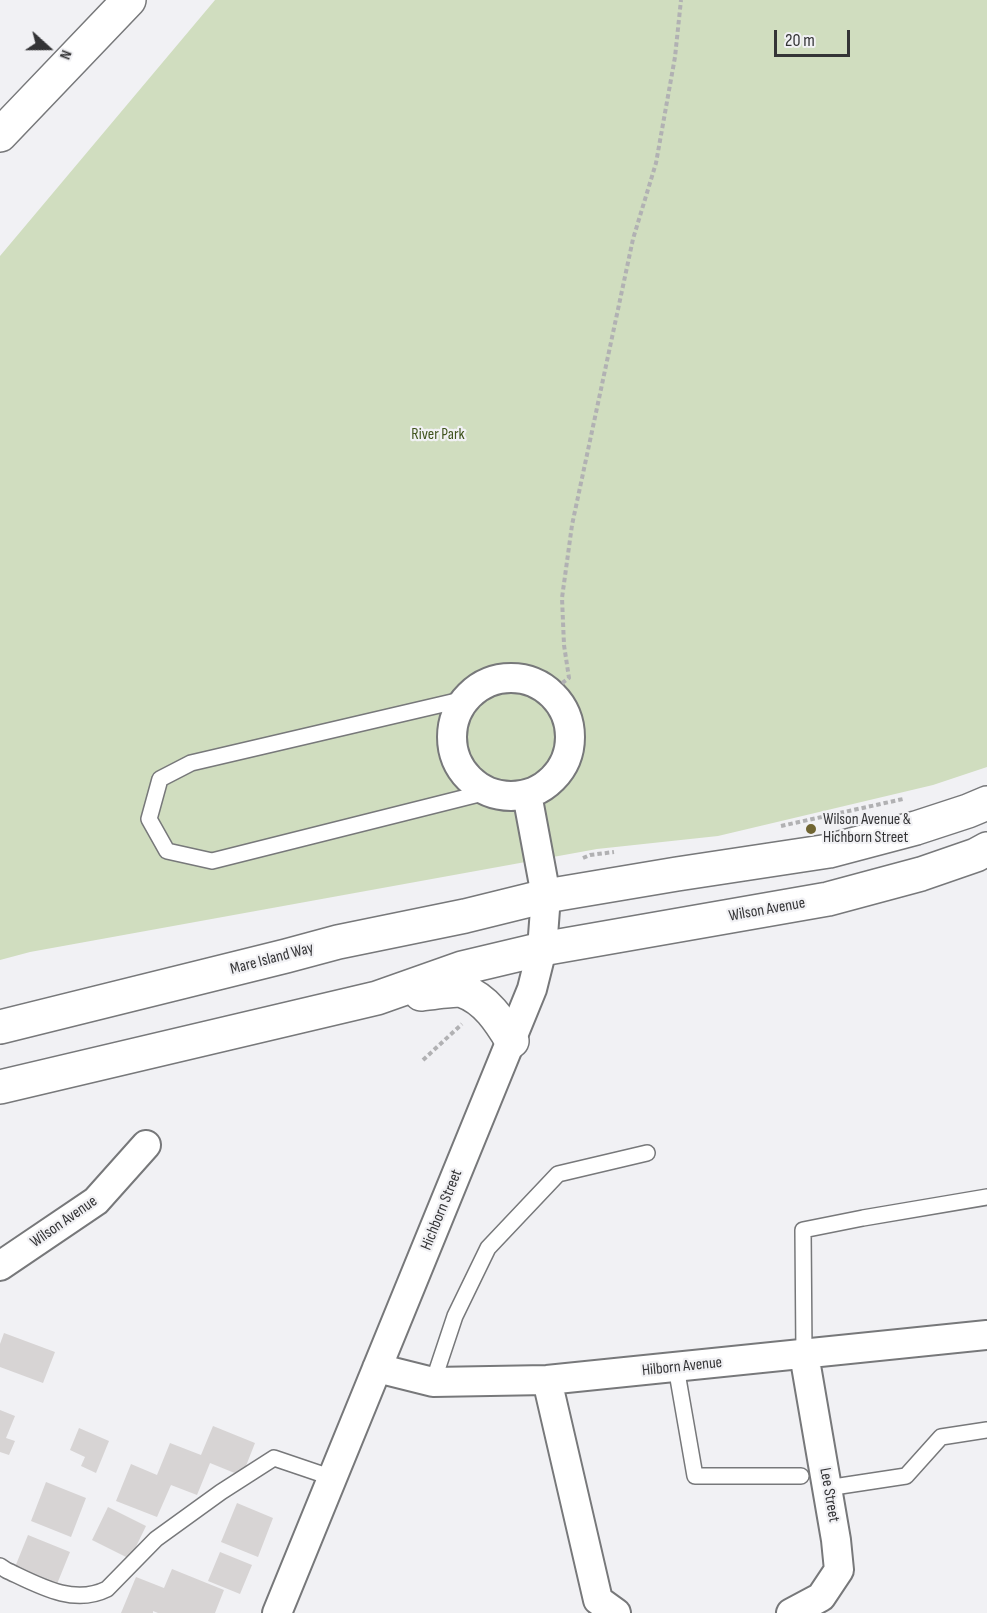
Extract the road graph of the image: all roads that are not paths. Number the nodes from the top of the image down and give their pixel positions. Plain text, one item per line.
1 (103, 0) edge
2 (129, 0) edge
3 (8, 126) edge
4 (465, 699) junction
5 (487, 792) junction
6 (527, 794) junction
7 (987, 803) edge
8 (987, 849) edge
9 (543, 884) junction
10 (542, 950) junction
11 (377, 998) junction
12 (0, 1027) edge
13 (512, 1041) junction
14 (0, 1087) edge
15 (146, 1145) dead end
16 (647, 1153) dead end
17 (987, 1197) edge
18 (0, 1266) edge
19 (987, 1335) edge
20 (804, 1354) junction
21 (676, 1367) junction
22 (377, 1368) junction
23 (547, 1380) junction
24 (433, 1382) junction
25 (987, 1431) edge
26 (801, 1476) dead end
27 (333, 1478) junction
28 (827, 1488) junction
29 (0, 1566) edge
30 (278, 1613) edge
31 (616, 1613) edge
32 (791, 1613) edge

1 - 3 main road
2 - 3 main road
4 - 5 street
4 - 5 lane
4 - 6 street
5 - 6 street
6 - 9 street, Hichborn Street
7 - 9 main road
8 - 10 main road, Wilson Avenue
9 - 10 street, Hichborn Street
9 - 12 main road, Mare Island Way
10 - 11 main road
10 - 13 street, Hichborn Street
11 - 13 main road
11 - 14 main road
13 - 22 street, Hichborn Street
15 - 18 street, Wilson Avenue
16 - 24 lane
17 - 20 lane
19 - 20 street, Hilborn Avenue
20 - 21 street, Hilborn Avenue
20 - 28 street, Lee Street
21 - 23 street, Hilborn Avenue
21 - 26 lane
22 - 24 street, Hilborn Avenue
22 - 27 street, Hichborn Street
23 - 24 street, Hilborn Avenue
23 - 31 street
25 - 28 lane
27 - 29 lane
27 - 30 street, Hichborn Street
28 - 32 street, Lee Street

